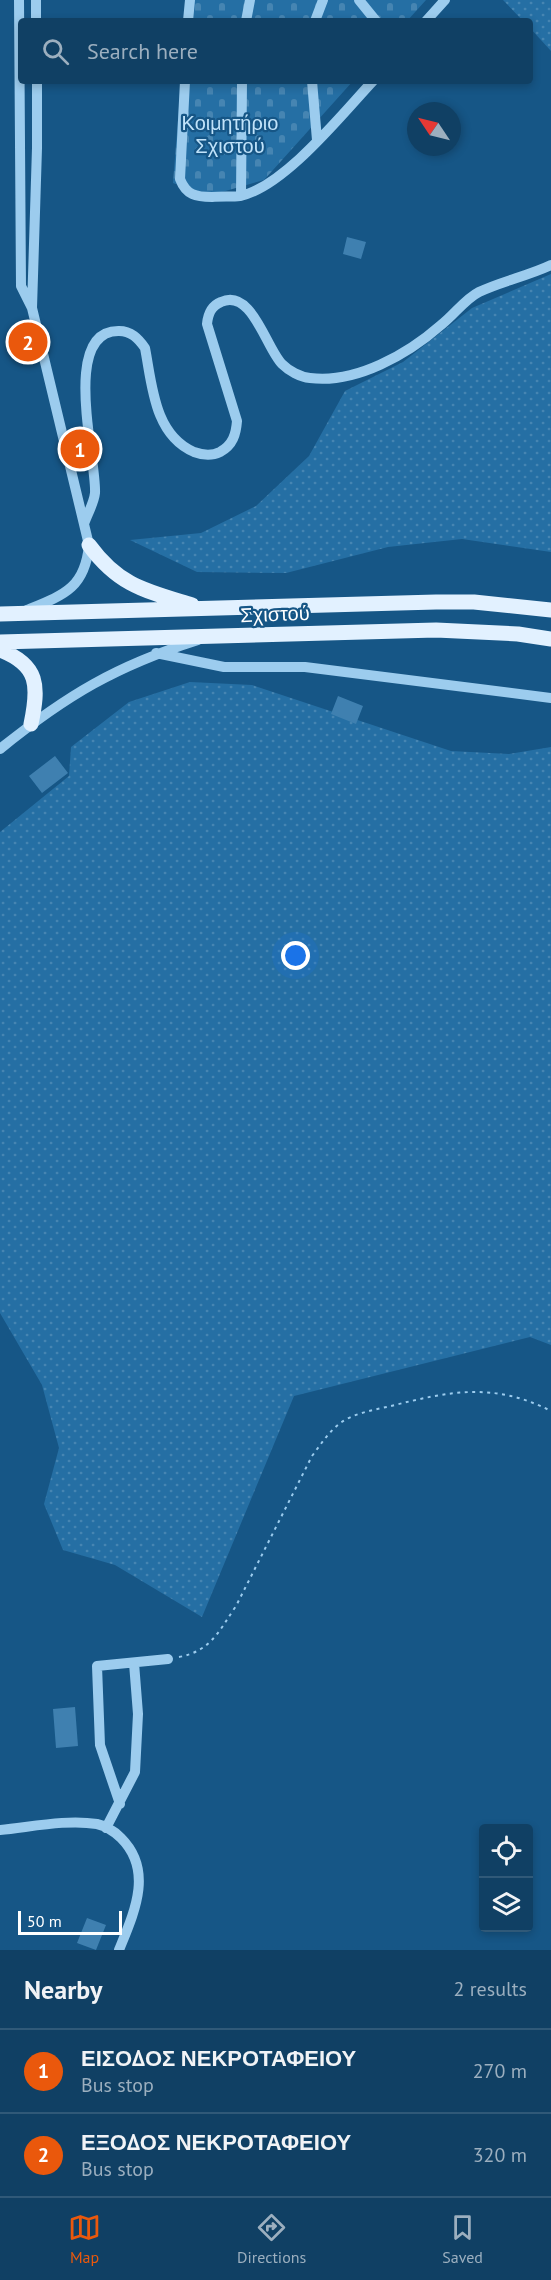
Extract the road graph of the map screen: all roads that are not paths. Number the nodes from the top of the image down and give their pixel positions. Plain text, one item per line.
1 (19, 0) edge
2 (36, 0) edge
3 (190, 0) edge
4 (250, 0) edge
5 (323, 0) edge
6 (359, 0) edge
7 (445, 0) edge
8 (19, 18) edge
9 (36, 18) edge
10 (188, 18) edge
11 (247, 18) edge
12 (316, 18) edge
13 (374, 18) edge
14 (429, 18) edge
15 (20, 84) edge
16 (37, 84) edge
17 (185, 84) edge
18 (242, 84) edge
19 (312, 84) edge
20 (369, 84) edge
21 (317, 140) junction
22 (241, 196) junction
23 (551, 265) edge
24 (32, 308) junction
25 (84, 524) junction
26 (89, 545) junction
27 (207, 609) junction
28 (551, 610) edge
29 (19, 613) junction
30 (0, 614) edge
31 (207, 637) junction
32 (551, 639) edge
33 (0, 642) edge
34 (0, 650) edge
35 (156, 653) junction
36 (551, 698) edge
37 (31, 724) junction
38 (0, 749) edge
39 (168, 1659) road end
40 (134, 1663) junction
41 (120, 1804) junction
42 (106, 1828) junction
43 (0, 1830) edge
44 (119, 1950) edge

1 - 8 street
2 - 9 street
3 - 10 street
4 - 11 street
5 - 12 street
6 - 13 street
7 - 14 street
15 - 24 street
16 - 24 street
17 - 22 street
18 - 22 street
19 - 21 street
20 - 21 street
21 - 22 street
23 - 25 street
24 - 25 street
25 - 26 street
26 - 27 main road
26 - 29 street
27 - 28 main road, Σχιστού
27 - 29 main road, Σχιστού
29 - 30 main road, Σχιστού
31 - 32 main road, Σχιστού
31 - 33 main road, Σχιστού
31 - 35 street
34 - 37 main road
35 - 36 street
35 - 37 street
37 - 38 street
39 - 40 street
40 - 41 street
40 - 41 street
41 - 42 street
42 - 43 street
42 - 44 street

